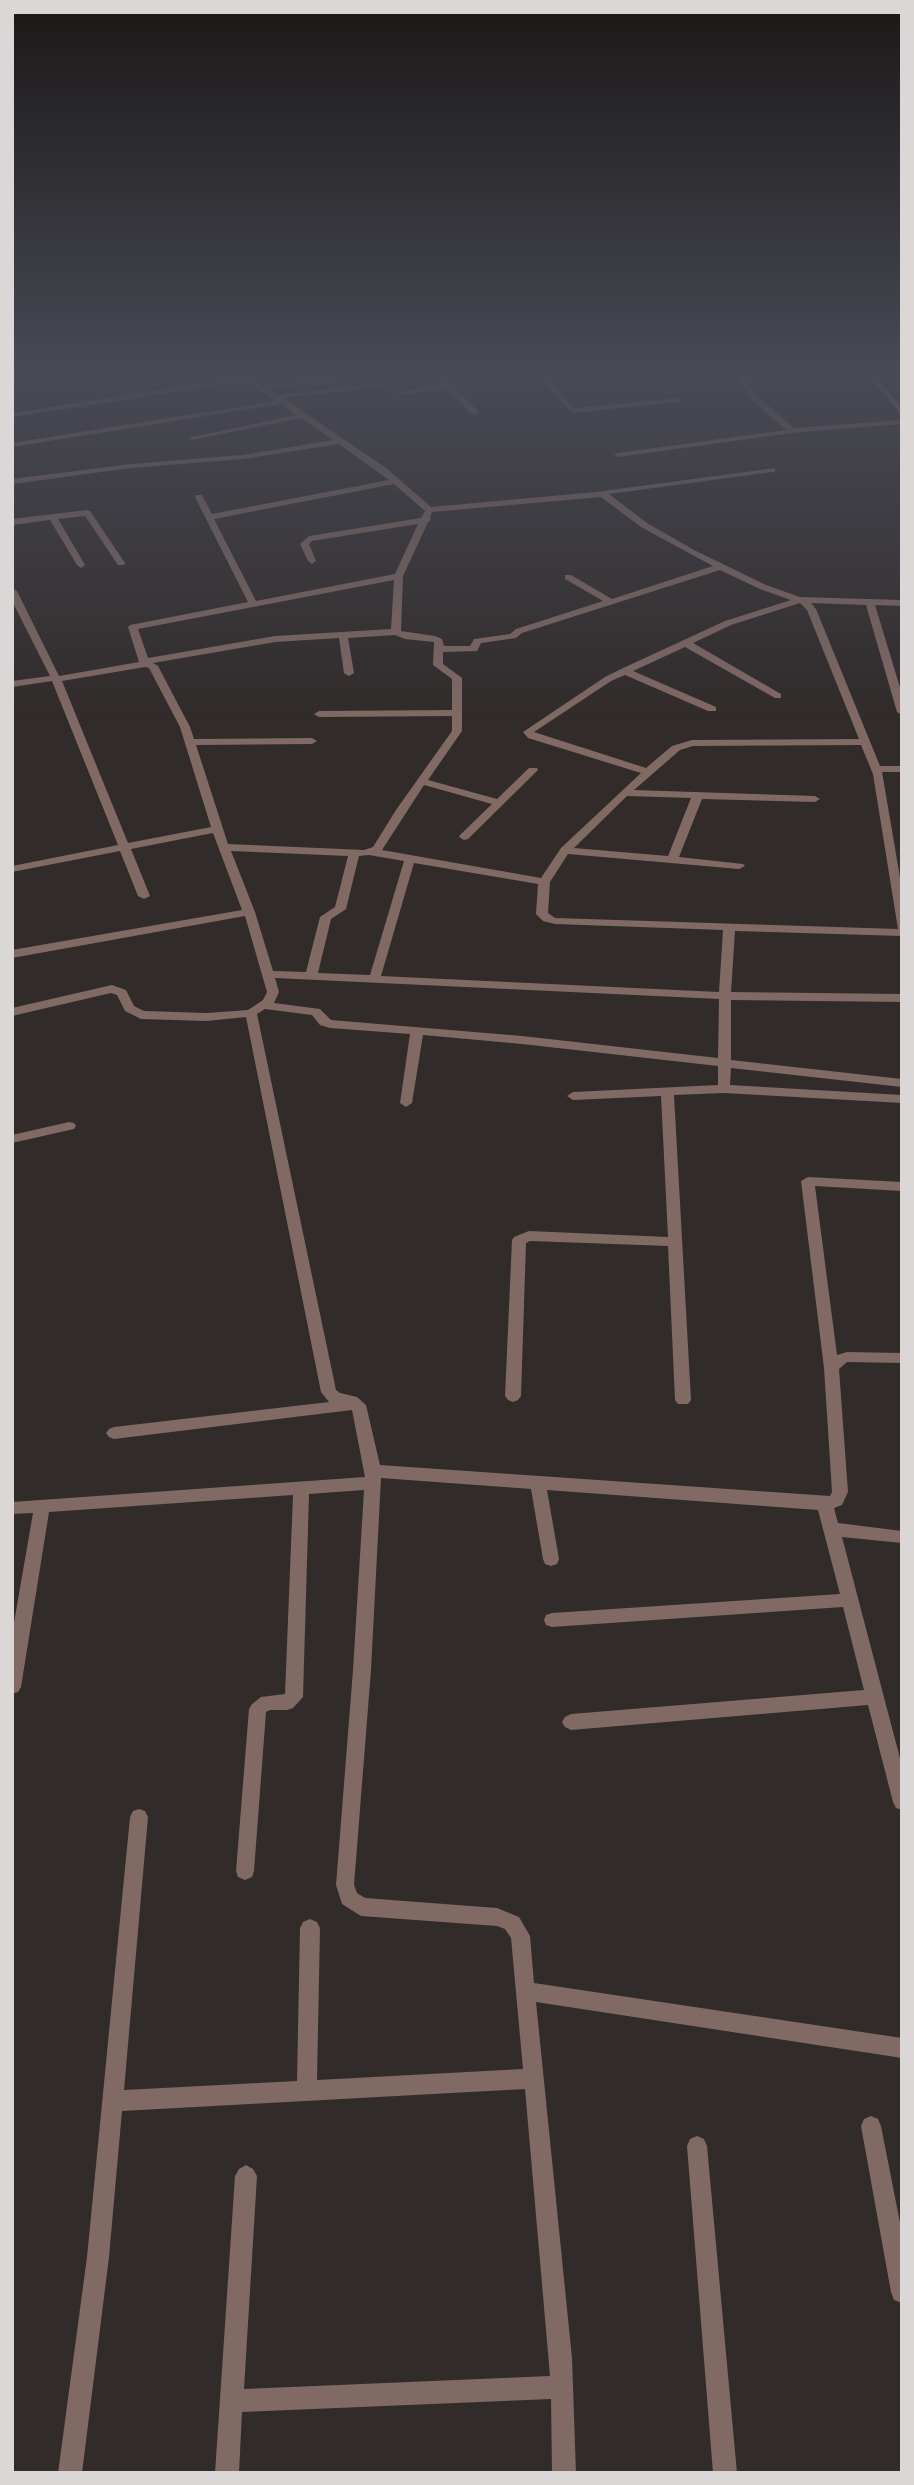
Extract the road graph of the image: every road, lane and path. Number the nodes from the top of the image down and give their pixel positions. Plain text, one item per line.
1 (354, 489) edge
2 (403, 489) edge
3 (627, 489) edge
4 (596, 493) junction
5 (200, 497) dead end
6 (428, 515) junction
7 (52, 517) junction
8 (210, 517) junction
9 (12, 522) edge
10 (312, 561) dead end
11 (121, 563) dead end
12 (81, 565) dead end
13 (720, 567) junction
14 (398, 576) junction
15 (568, 577) dead end
16 (12, 591) edge
17 (800, 600) junction
18 (611, 602) junction
19 (870, 602) junction
20 (253, 603) junction
21 (902, 603) edge
22 (396, 632) junction
23 (343, 635) junction
24 (684, 642) junction
25 (439, 649) junction
26 (144, 663) junction
27 (624, 671) junction
28 (349, 673) dead end
29 (56, 678) junction
30 (12, 684) edge
31 (778, 696) dead end
32 (712, 709) dead end
33 (902, 712) edge
34 (457, 713) junction
35 (319, 714) dead end
36 (312, 741) dead end
37 (190, 742) junction
38 (865, 742) junction
39 (876, 769) junction
40 (902, 769) edge
41 (533, 770) dead end
42 (648, 772) junction
43 (421, 781) junction
44 (624, 793) junction
45 (698, 795) junction
46 (816, 799) dead end
47 (499, 803) junction
48 (217, 829) junction
49 (464, 837) dead end
50 (125, 847) junction
51 (224, 847) junction
52 (565, 850) junction
53 (354, 852) junction
54 (372, 852) junction
55 (896, 857) edge
56 (410, 859) junction
57 (672, 860) junction
58 (739, 866) dead end
59 (12, 869) edge
60 (544, 882) junction
61 (144, 896) dead end
62 (249, 912) junction
63 (729, 927) junction
64 (902, 927) edge
65 (902, 933) edge
66 (12, 954) edge
67 (267, 974) junction
68 (312, 976) junction
69 (375, 978) junction
70 (724, 996) junction
71 (902, 998) edge
72 (257, 1009) junction
73 (12, 1012) edge
74 (417, 1031) junction
75 (723, 1063) junction
76 (902, 1083) edge
77 (724, 1089) junction
78 (667, 1093) junction
79 (573, 1096) dead end
80 (902, 1099) edge
81 (406, 1103) dead end
82 (69, 1126) dead end
83 (12, 1139) edge
84 (902, 1187) edge
85 (675, 1242) junction
86 (902, 1358) edge
87 (831, 1368) junction
88 (513, 1396) dead end
89 (683, 1400) dead end
90 (357, 1404) junction
91 (114, 1433) dead end
92 (372, 1477) junction
93 (538, 1483) junction
94 (302, 1487) junction
95 (825, 1504) junction
96 (42, 1506) junction
97 (12, 1508) edge
98 (831, 1529) junction
99 (902, 1537) edge
100 (551, 1559) dead end
101 (850, 1600) junction
102 (552, 1620) dead end
103 (12, 1687) edge
104 (875, 1698) junction
105 (571, 1722) dead end
106 (901, 1797) edge
107 (139, 1817) dead end
108 (245, 1871) dead end
109 (310, 1928) dead end
110 (526, 1992) junction
111 (902, 2048) edge
112 (533, 2079) junction
113 (307, 2091) junction
114 (113, 2101) junction
115 (871, 2126) dead end
116 (697, 2146) dead end
117 (246, 2176) dead end
118 (902, 2292) edge
119 (562, 2387) junction
120 (232, 2401) junction
121 (70, 2473) edge
122 (227, 2473) edge
123 (564, 2473) edge
124 (725, 2473) edge

1 - 8 street
2 - 6 street
3 - 4 street
4 - 6 street
4 - 13 street
5 - 8 street
6 - 10 street
6 - 14 street
7 - 9 street
7 - 11 street
7 - 12 street
8 - 20 street
13 - 17 street
13 - 18 street
14 - 20 street
14 - 22 street
15 - 18 street
16 - 29 street
17 - 19 street
17 - 24 street
17 - 38 street
18 - 25 street
19 - 21 street
19 - 33 street
20 - 26 street
22 - 23 street
22 - 25 street
23 - 26 street
23 - 28 street
24 - 27 street
24 - 31 street
25 - 34 street
26 - 29 street
26 - 37 street
27 - 32 street
27 - 42 street
29 - 30 street
29 - 50 street
34 - 35 street
34 - 43 street
36 - 37 street
37 - 48 street
38 - 39 street
38 - 42 street
39 - 40 street
39 - 55 street
41 - 47 street
42 - 44 street
43 - 47 street
43 - 54 street
44 - 45 street
44 - 52 street
45 - 46 street
45 - 57 street
47 - 49 street
48 - 50 street
48 - 51 street
50 - 59 street
50 - 61 street
51 - 53 street
51 - 62 street
52 - 57 street
52 - 60 street
53 - 54 street
53 - 68 street
54 - 56 street
55 - 64 street
56 - 60 street
56 - 69 street
57 - 58 street
60 - 63 street
62 - 66 street
62 - 67 street
63 - 65 street
63 - 70 street
67 - 68 street
67 - 72 street
68 - 69 street
69 - 70 street
70 - 71 street
70 - 75 street
72 - 73 street
72 - 74 street
72 - 90 street
74 - 75 street
74 - 81 street
75 - 76 street
75 - 77 street
77 - 78 street
77 - 80 street
78 - 79 street
78 - 85 street
82 - 83 street
84 - 87 street
85 - 88 street
85 - 89 street
86 - 87 street
87 - 95 street
90 - 91 street
90 - 92 street
92 - 93 street
92 - 94 street
92 - 110 street
93 - 95 street
93 - 100 street
94 - 96 street
94 - 108 street
95 - 98 street
96 - 97 street
96 - 103 street
98 - 99 street
98 - 101 street
101 - 102 street
101 - 104 street
104 - 105 street
104 - 106 street
107 - 114 street
109 - 113 street
110 - 111 street
110 - 112 street
112 - 113 street
112 - 119 street
113 - 114 street
114 - 121 street
115 - 118 street
116 - 124 street
117 - 120 street
119 - 120 street
119 - 123 street
120 - 122 street

